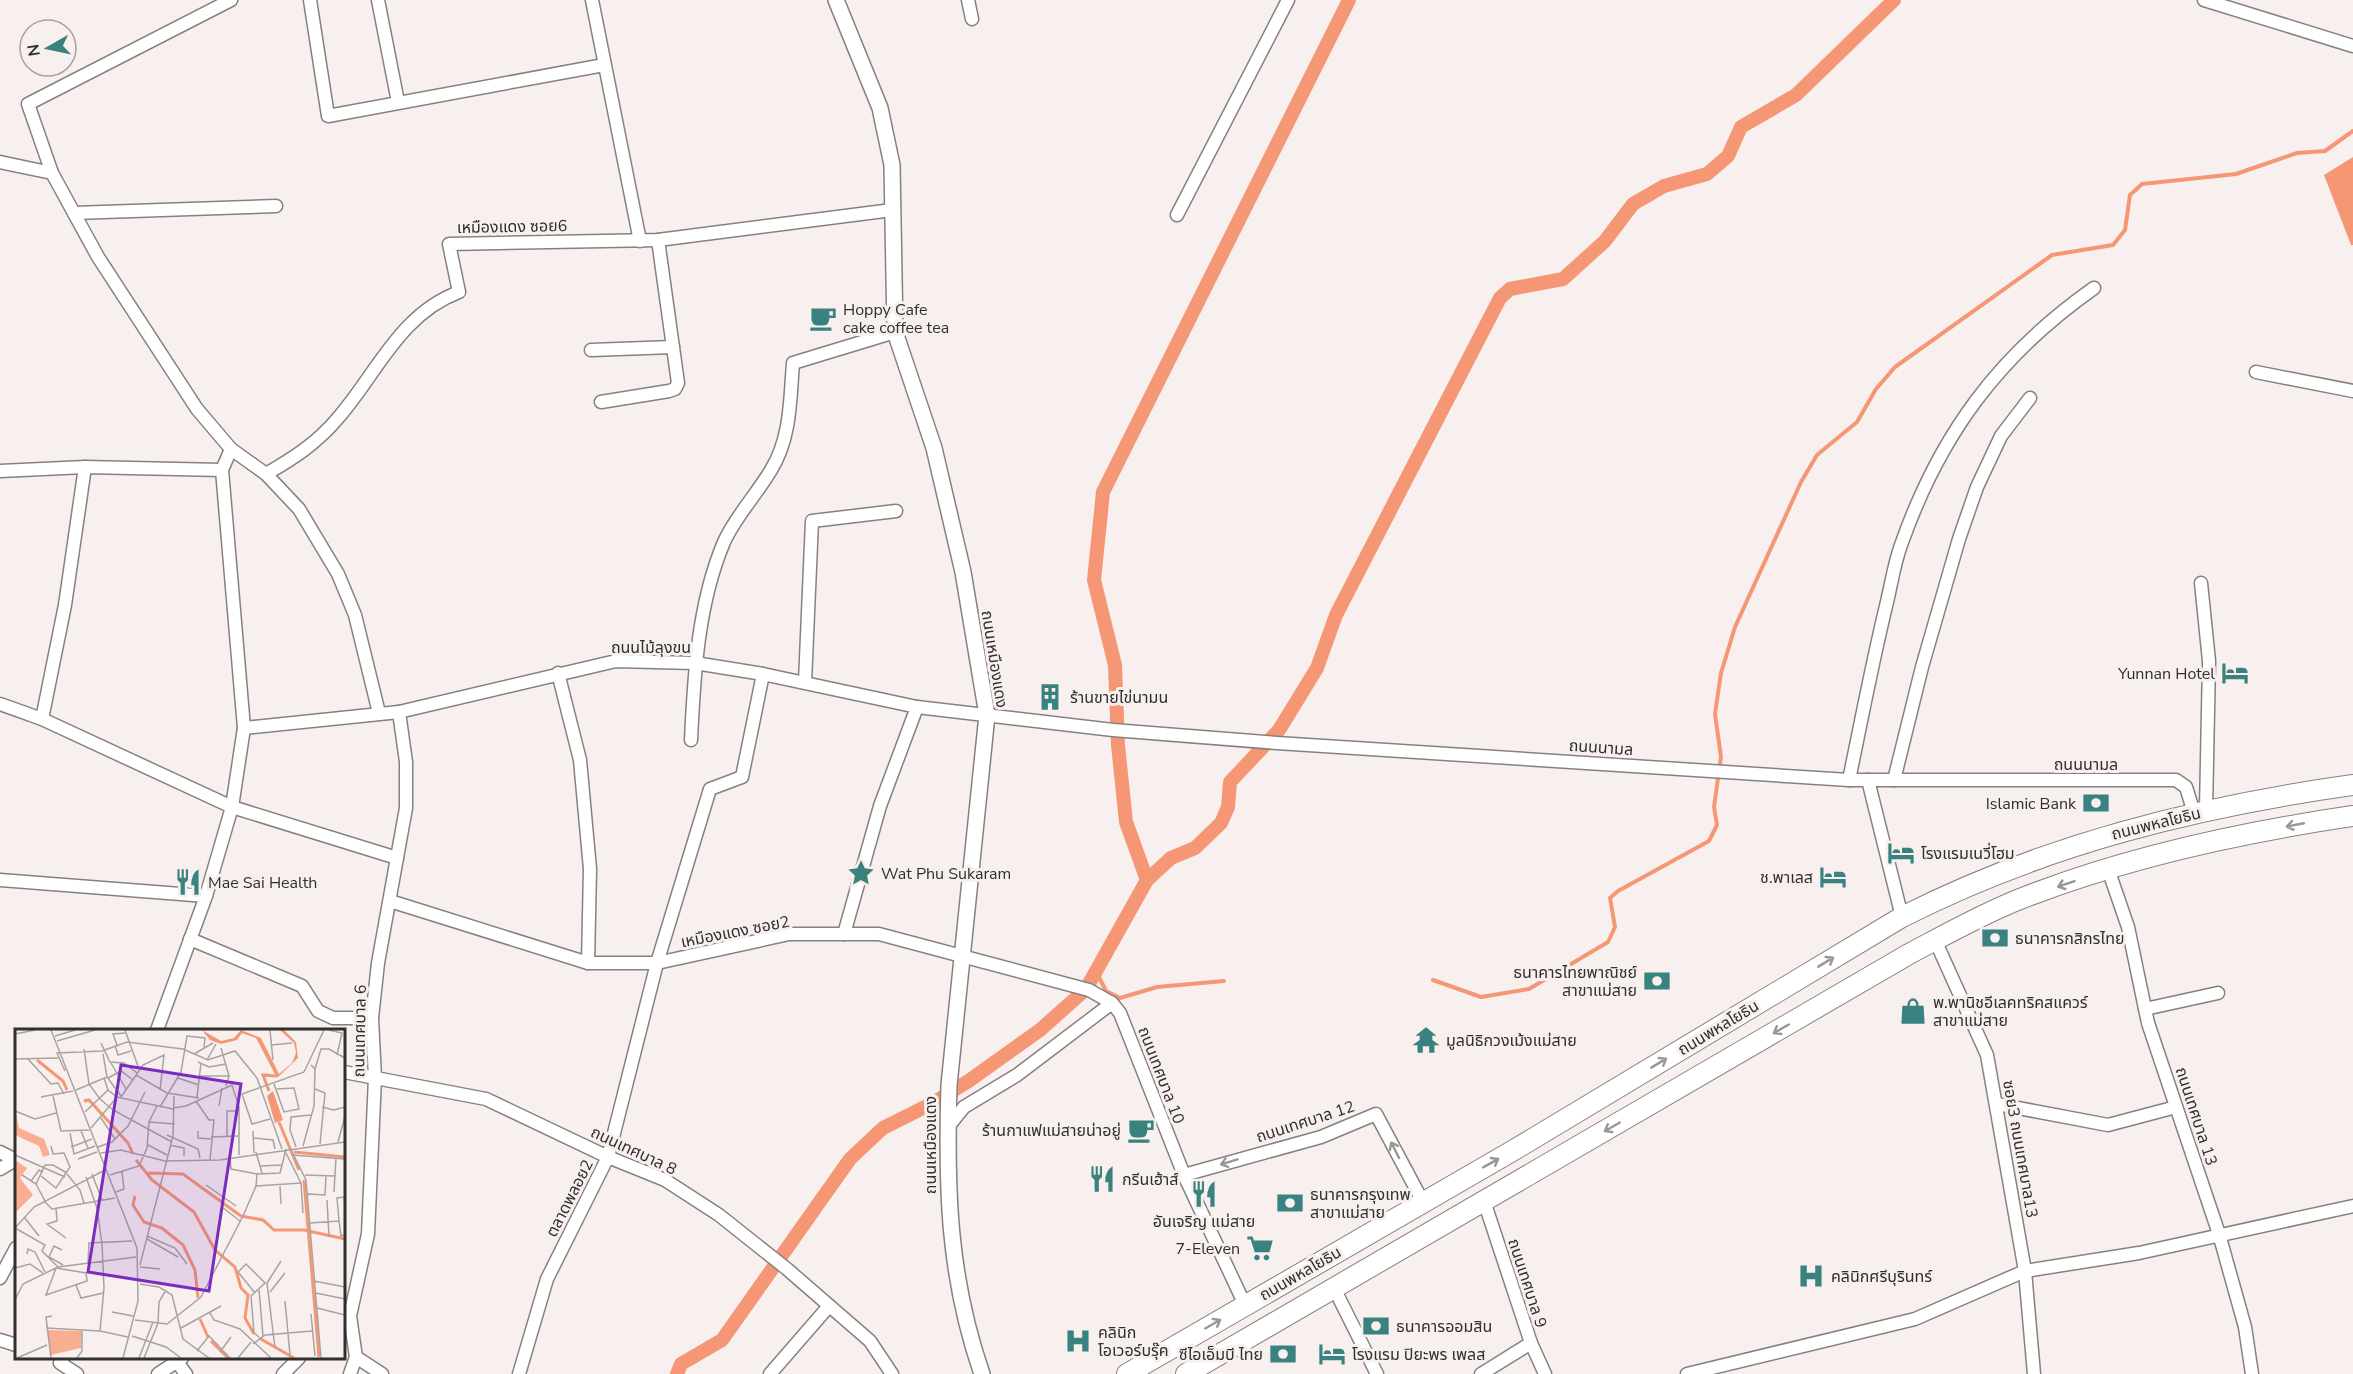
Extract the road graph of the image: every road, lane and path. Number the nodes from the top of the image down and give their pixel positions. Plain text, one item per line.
1 (231, 0) edge
2 (310, 0) edge
3 (378, 0) edge
4 (592, 0) edge
5 (836, 0) edge
6 (968, 0) edge
7 (1288, 0) edge
8 (2204, 0) edge
9 (972, 19) dead end
10 (2353, 46) edge
11 (604, 65) junction
12 (398, 102) junction
13 (0, 162) edge
14 (52, 173) junction
15 (276, 206) dead end
16 (892, 210) junction
17 (74, 213) junction
18 (1178, 215) dead end
19 (658, 240) junction
20 (640, 241) junction
21 (2094, 288) dead end
22 (895, 333) junction
23 (673, 347) junction
24 (591, 350) dead end
25 (2256, 372) dead end
26 (2353, 391) edge
27 (2030, 398) dead end
28 (601, 402) dead end
29 (231, 448) junction
30 (85, 467) junction
31 (222, 470) junction
32 (0, 471) edge
33 (266, 474) junction
34 (896, 511) dead end
35 (2201, 583) dead end
36 (695, 663) junction
37 (558, 673) junction
38 (762, 674) junction
39 (805, 682) junction
40 (0, 704) edge
41 (917, 707) junction
42 (399, 712) junction
43 (379, 713) junction
44 (987, 715) junction
45 (42, 718) junction
46 (244, 728) junction
47 (691, 740) dead end
48 (1849, 780) junction
49 (1868, 780) junction
50 (1894, 780) junction
51 (2353, 785) edge
52 (231, 807) junction
53 (2200, 811) junction
54 (2353, 816) edge
55 (397, 858) junction
56 (2108, 870) junction
57 (0, 880) edge
58 (206, 896) junction
59 (390, 901) junction
60 (1902, 917) junction
61 (844, 934) junction
62 (190, 939) junction
63 (1935, 940) junction
64 (961, 954) junction
65 (588, 963) junction
66 (657, 963) junction
67 (2218, 993) dead end
68 (1106, 1000) junction
69 (2145, 1009) junction
70 (372, 1018) junction
71 (157, 1029) edge
72 (345, 1072) edge
73 (375, 1078) junction
74 (1997, 1104) junction
75 (2176, 1107) junction
76 (948, 1123) junction
77 (0, 1152) edge
78 (608, 1157) junction
79 (15, 1160) edge
80 (15, 1161) edge
81 (0, 1169) edge
82 (1184, 1175) junction
83 (1469, 1175) junction
84 (1484, 1201) junction
85 (1423, 1202) junction
86 (2353, 1206) edge
87 (1437, 1227) junction
88 (2219, 1234) junction
89 (15, 1250) edge
90 (2025, 1272) junction
91 (0, 1278) edge
92 (1334, 1288) junction
93 (1245, 1305) junction
94 (830, 1306) junction
95 (347, 1316) edge
96 (0, 1340) edge
97 (1531, 1343) junction
98 (15, 1345) edge
99 (357, 1357) junction
100 (298, 1359) edge
101 (61, 1360) edge
102 (180, 1360) edge
103 (1195, 1372) edge
104 (77, 1374) edge
105 (158, 1374) edge
106 (186, 1374) edge
107 (283, 1374) edge
108 (350, 1374) edge
109 (382, 1374) edge
110 (519, 1374) edge
111 (770, 1374) edge
112 (892, 1374) edge
113 (982, 1374) edge
114 (1126, 1374) edge
115 (1377, 1374) edge
116 (1481, 1374) edge
117 (1545, 1374) edge
118 (1687, 1374) edge
119 (2034, 1374) edge
120 (2252, 1374) edge

1 - 14 street
2 - 12 street
3 - 12 street
4 - 11 street
5 - 16 street, ถนนเหมืองแดง
6 - 9 street
7 - 18 street
8 - 10 street
11 - 12 street
11 - 20 street
13 - 14 street
14 - 17 street
15 - 17 street
16 - 19 street, เหมืองแดง ซอย6
16 - 22 street, ถนนเหมืองแดง
17 - 29 street
19 - 20 street, เหมืองแดง ซอย6
19 - 23 street
20 - 33 street, เหมืองแดง ซอย6
21 - 48 street
22 - 36 street
22 - 44 street, ถนนเหมืองแดง
23 - 24 street
23 - 28 street
25 - 26 street
27 - 50 street
29 - 31 street
29 - 33 street
30 - 31 street
30 - 32 street
30 - 45 street
31 - 46 street
33 - 43 street
34 - 39 street
35 - 53 street
36 - 37 street, ถนนไม้ลุงขน
36 - 38 street, ถนนไม้ลุงขน
36 - 47 street
37 - 42 street, ถนนไม้ลุงขน
37 - 65 street
38 - 39 street, ถนนไม้ลุงขน
38 - 66 street, ตลาดพลอย2
39 - 41 street, ถนนไม้ลุงขน
40 - 45 street
41 - 44 street, ถนนไม้ลุงขน
41 - 61 street
42 - 43 street, ถนนไม้ลุงขน
42 - 55 street, ถนนเทศบาล 6
43 - 46 street, ถนนไม้ลุงขน
44 - 48 street, ถนนนามล
44 - 64 street, ถนนเหมืองแดง
45 - 52 street
46 - 52 street
48 - 49 street, ถนนนามล
49 - 50 street, ถนนนามล
49 - 60 street
50 - 53 street, ถนนนามล
51 - 53 main road, ถนนพหลโยธิน
52 - 55 street
52 - 58 street
53 - 60 main road, ถนนพหลโยธิน
54 -> 56 main road, ถนนพหลโยธิน
55 - 59 street, ถนนเทศบาล 6
56 -> 63 main road, ถนนพหลโยธิน
56 - 69 street, ถนนเทศบาล 13
57 - 58 street
58 - 62 street
59 - 65 street, เหมืองแดง ซอย2
59 - 70 street, ถนนเทศบาล 6
83 -> 60 main road, ถนนพหลโยธิน
61 - 64 street, เหมืองแดง ซอย2
61 - 66 street, เหมืองแดง ซอย2
62 - 70 street
62 - 71 street
63 - 74 street, ซอย3 ถนนเทศบาล13
63 -> 84 main road, ถนนพหลโยธิน
64 - 68 street
64 - 76 street, ถนนเหมืองแดง
65 - 66 street, เหมืองแดง ซอย2
66 - 78 street, ตลาดพลอย2
67 - 69 street
68 - 76 street
68 - 82 street, ถนนเทศบาล 10
69 - 75 street, ถนนเทศบาล 13
70 - 73 street, ถนนเทศบาล 6
72 - 73 street, ถนนเทศบาล 8
73 - 78 street, ถนนเทศบาล 8
73 - 95 street, ถนนเทศบาล 6
74 - 75 street
74 - 90 street, ซอย3 ถนนเทศบาล13
75 - 88 street, ถนนเทศบาล 13
76 - 113 street, ถนนเหมืองแดง
77 - 79 street
78 - 94 street, ถนนเทศบาล 8
78 - 110 street, ตลาดพลอย2
80 - 81 street
85 -> 82 street, ถนนเทศบาล 12
82 - 93 street, ถนนเทศบาล 10
83 - 84 main road
83 - 85 main road, ถนนพหลโยธิน
84 - 87 main road, ถนนพหลโยธิน
84 - 97 street, ถนนเทศบาล 9
85 - 87 main road
85 - 93 main road, ถนนพหลโยธิน
86 - 88 street
87 - 92 main road, ถนนพหลโยธิน
88 - 90 street
88 - 120 street, ถนนเทศบาล 13
89 - 91 street
90 - 118 street
90 - 119 street, ซอย3 ถนนเทศบาล13
92 - 103 main road, ถนนพหลโยธิน
92 - 115 street
114 -> 93 main road, ถนนพหลโยธิน
94 - 111 street
94 - 112 street, ถนนเทศบาล 8
95 - 99 street, ถนนเทศบาล 6
96 - 98 street
97 - 116 street
97 - 117 street, ถนนเทศบาล 9
99 - 108 street
99 - 109 street
100 - 107 street
101 - 104 street
102 - 105 street
102 - 106 street

